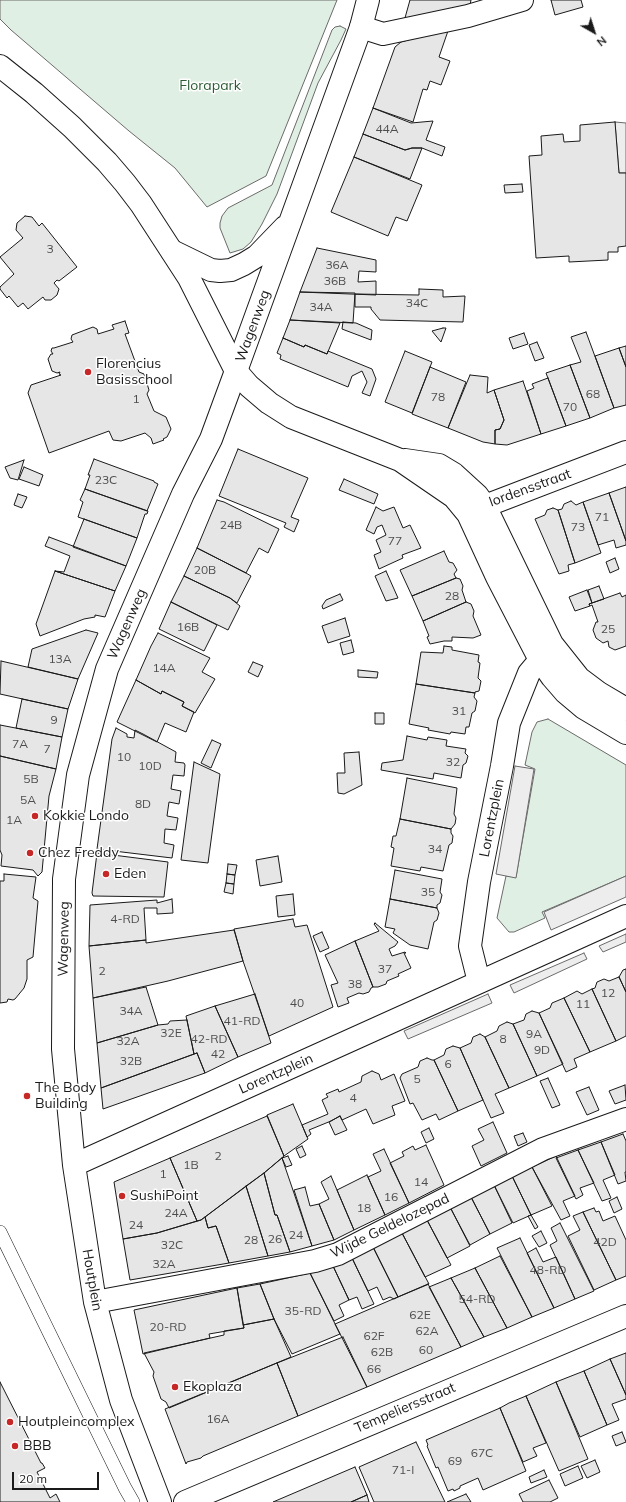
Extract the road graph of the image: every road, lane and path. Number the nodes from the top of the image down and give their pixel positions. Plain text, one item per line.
1 (368, 0) edge
2 (522, 0) edge
3 (361, 27) junction
4 (0, 66) edge
5 (290, 222) junction
6 (172, 251) junction
7 (236, 371) junction
8 (626, 452) edge
9 (477, 510) junction
10 (540, 660) junction
11 (626, 709) edge
12 (626, 733) edge
13 (626, 916) edge
14 (479, 982) junction
15 (63, 1049) joint
16 (626, 1119) edge
17 (74, 1165) junction
18 (0, 1232) edge
19 (95, 1302) junction
20 (626, 1316) edge
21 (133, 1502) edge
22 (160, 1502) edge
23 (185, 1502) edge

1 - 3 street, Wagenweg
2 - 3 street
3 - 5 street, Wagenweg
4 - 6 street
5 - 6 street, Wagenweg
5 - 7 street, Wagenweg
6 - 7 street
7 - 9 street
7 - 15 street, Wagenweg
8 - 9 street, Iordensstraat
9 - 10 street
9 - 11 street
10 - 12 street
10 - 14 street, Lorentzplein
13 - 14 street, Lorentzplein
14 - 17 street, Lorentzplein
15 - 17 street, Houtplein
16 - 19 street, Wijde Geldelozepad
17 - 19 street, Houtplein
18 - 21 lane
19 - 22 street, Houtplein
20 - 23 street, Tempeliersstraat

